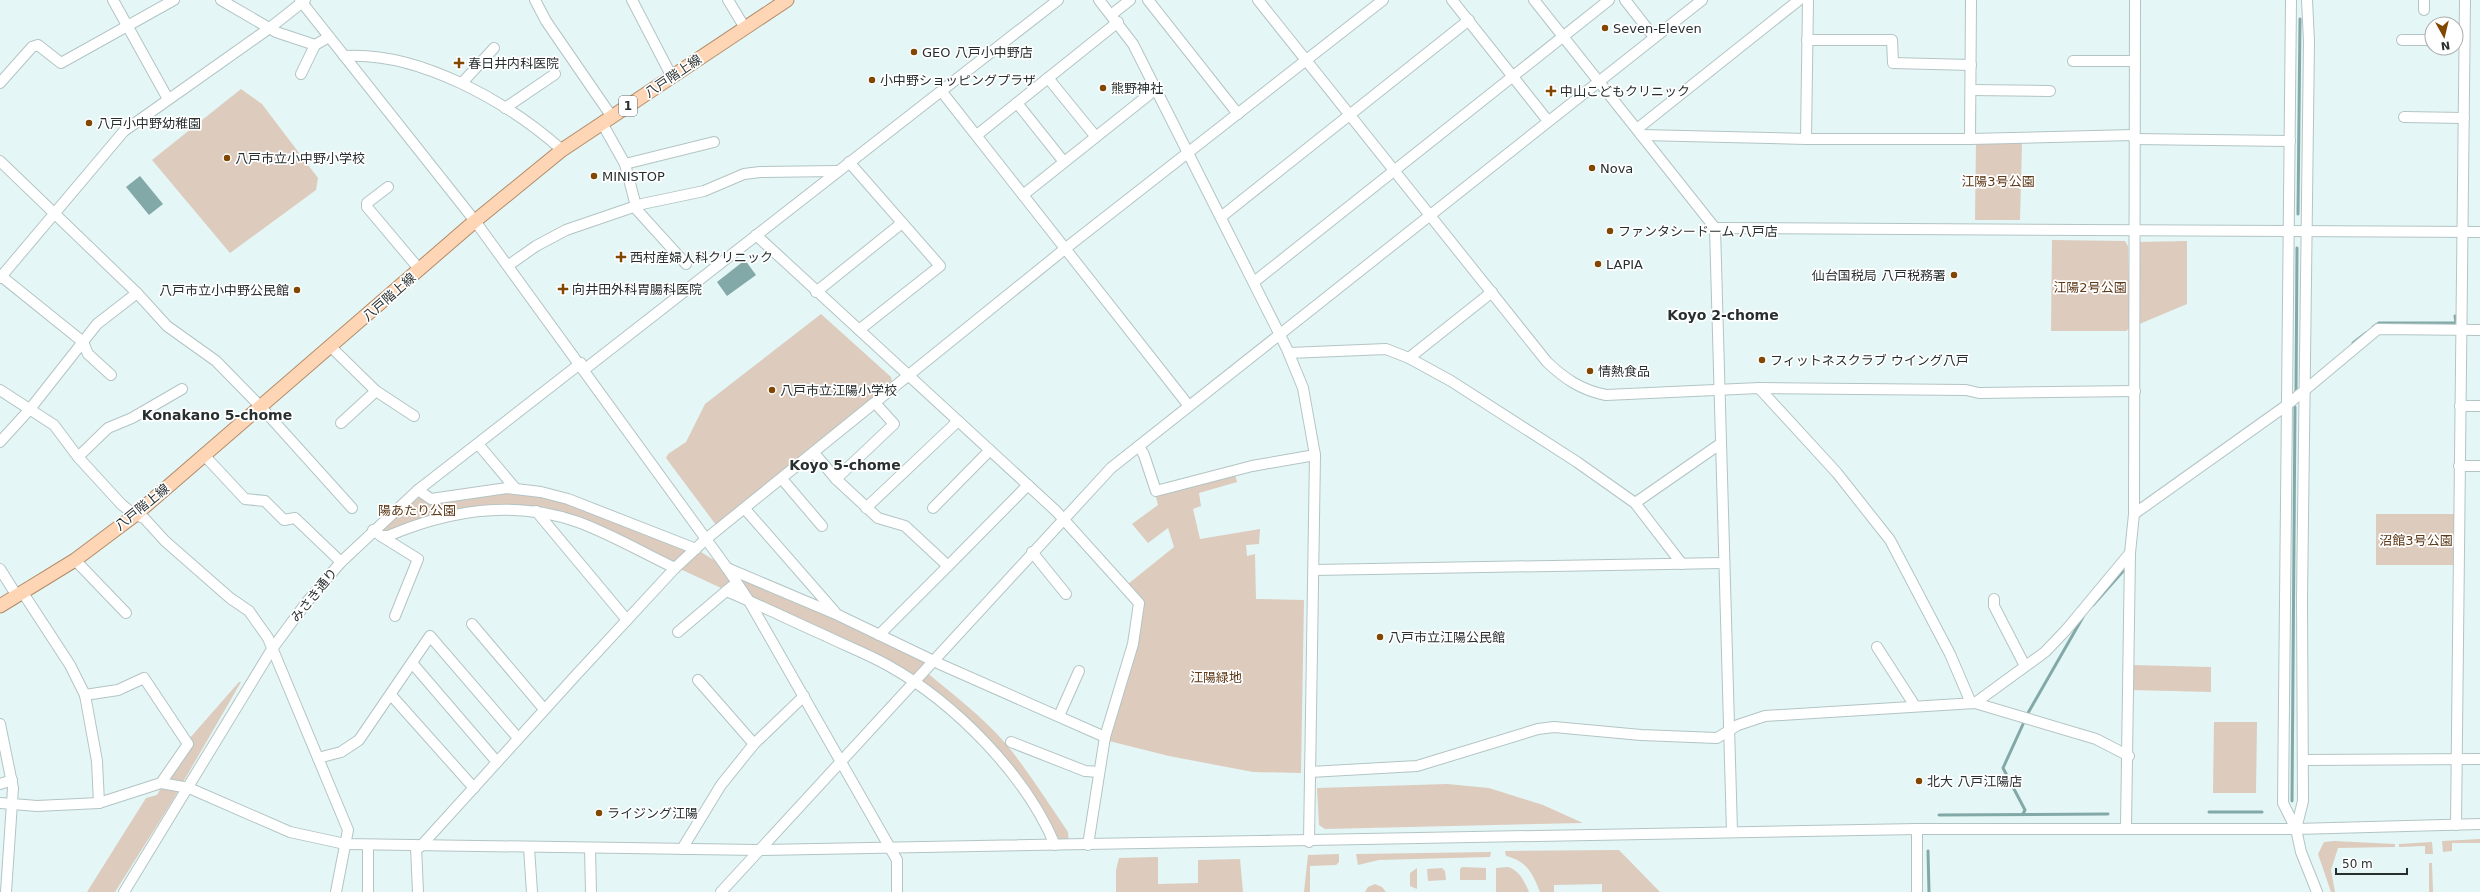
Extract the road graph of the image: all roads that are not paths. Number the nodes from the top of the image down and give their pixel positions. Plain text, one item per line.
1 (113, 0) edge
2 (174, 0) edge
3 (221, 0) edge
4 (535, 0) edge
5 (632, 0) edge
6 (728, 0) edge
7 (787, 0) edge
8 (1058, 0) edge
9 (1099, 0) edge
10 (1130, 0) edge
11 (1148, 0) edge
12 (1258, 0) edge
13 (1383, 0) edge
14 (1452, 0) edge
15 (1534, 0) edge
16 (1609, 0) edge
17 (1625, 0) edge
18 (1702, 0) edge
19 (1799, 0) edge
20 (1808, 0) edge
21 (1971, 0) edge
22 (2135, 0) edge
23 (2291, 0) edge
24 (2307, 0) edge
25 (2465, 0) edge
26 (302, 1) edge
27 (2463, 16) edge
28 (1115, 18) junction
29 (1469, 20) junction
30 (128, 26) junction
31 (271, 27) junction
32 (746, 28) junction
33 (1563, 36) junction
34 (329, 37) junction
35 (1654, 37) junction
36 (1806, 40) junction
37 (2402, 40) dead end
38 (2424, 40) edge
39 (315, 46) junction
40 (494, 48) dead end
41 (344, 56) junction
42 (2461, 56) edge
43 (1306, 61) junction
44 (2073, 61) dead end
45 (2134, 61) junction
46 (1971, 65) junction
47 (301, 74) dead end
48 (554, 74) dead end
49 (1513, 76) junction
50 (672, 77) junction
51 (1048, 78) junction
52 (1599, 81) junction
53 (0, 83) edge
54 (462, 83) junction
55 (1156, 89) junction
56 (1971, 90) junction
57 (2050, 91) dead end
58 (942, 92) junction
59 (168, 99) junction
60 (1017, 102) junction
61 (505, 108) junction
62 (1238, 114) junction
63 (1350, 115) junction
64 (2404, 117) dead end
65 (2464, 118) junction
66 (607, 120) junction
67 (1548, 121) junction
68 (1639, 132) junction
69 (977, 134) junction
70 (1096, 137) junction
71 (2134, 137) junction
72 (1806, 139) junction
73 (1970, 139) junction
74 (2290, 141) junction
75 (714, 142) dead end
76 (562, 150) junction
77 (1189, 153) junction
78 (0, 161) edge
79 (849, 162) junction
80 (1064, 162) junction
81 (625, 164) junction
82 (837, 172) junction
83 (1395, 172) junction
84 (388, 187) dead end
85 (1023, 195) junction
86 (636, 207) junction
87 (54, 213) junction
88 (1430, 216) junction
89 (1221, 217) junction
90 (475, 221) junction
91 (902, 223) junction
92 (1715, 228) junction
93 (2133, 230) junction
94 (2289, 231) junction
95 (2307, 231) junction
96 (2463, 232) junction
97 (2480, 232) edge
98 (756, 234) junction
99 (1066, 248) junction
100 (0, 261) edge
101 (686, 264) dead end
102 (509, 265) junction
103 (420, 270) junction
104 (3, 274) edge
105 (1254, 282) junction
106 (816, 292) junction
107 (1492, 292) junction
108 (137, 293) junction
109 (859, 330) junction
110 (2461, 330) junction
111 (2480, 330) edge
112 (1280, 335) junction
113 (83, 342) junction
114 (331, 346) junction
115 (1289, 353) junction
116 (1409, 358) junction
117 (583, 366) junction
118 (111, 375) dead end
119 (909, 377) junction
120 (182, 388) dead end
121 (1758, 388) junction
122 (0, 390) edge
123 (1719, 390) junction
124 (376, 391) junction
125 (2135, 391) junction
126 (2305, 391) junction
127 (876, 404) junction
128 (2287, 405) junction
129 (261, 406) junction
130 (1189, 406) junction
131 (2460, 406) junction
132 (2480, 406) edge
133 (30, 409) junction
134 (414, 416) dead end
135 (958, 421) junction
136 (341, 423) dead end
137 (0, 442) edge
138 (478, 444) junction
139 (1720, 444) junction
140 (1139, 446) junction
141 (990, 450) junction
142 (814, 453) junction
143 (204, 455) junction
144 (1315, 455) junction
145 (78, 457) junction
146 (2459, 466) junction
147 (2480, 466) edge
148 (782, 479) junction
149 (836, 479) junction
150 (1028, 485) junction
151 (515, 488) junction
152 (418, 490) junction
153 (1635, 503) junction
154 (352, 508) dead end
155 (866, 508) junction
156 (933, 508) dead end
157 (745, 509) junction
158 (536, 511) junction
159 (2134, 514) junction
160 (135, 515) junction
161 (1063, 518) junction
162 (822, 526) dead end
163 (377, 533) junction
164 (706, 539) junction
165 (696, 549) junction
166 (1032, 552) junction
167 (2130, 553) junction
168 (75, 560) junction
169 (341, 562) junction
170 (1723, 563) junction
171 (1682, 564) junction
172 (948, 566) junction
173 (675, 568) junction
174 (727, 568) junction
175 (0, 569) edge
176 (1314, 570) junction
177 (737, 582) junction
178 (726, 591) junction
179 (20, 594) junction
180 (1066, 594) dead end
181 (1994, 599) dead end
182 (749, 601) junction
183 (0, 606) edge
184 (126, 614) dead end
185 (838, 615) junction
186 (396, 616) dead end
187 (627, 620) junction
188 (472, 624) dead end
189 (678, 632) dead end
190 (879, 635) junction
191 (1877, 648) dead end
192 (272, 649) junction
193 (933, 661) junction
194 (412, 663) junction
195 (2025, 666) junction
196 (1079, 671) dead end
197 (698, 680) dead end
198 (914, 682) junction
199 (85, 695) junction
200 (391, 695) junction
201 (804, 696) junction
202 (1973, 703) junction
203 (1915, 706) junction
204 (544, 709) junction
205 (1059, 716) junction
206 (0, 724) edge
207 (1728, 731) junction
208 (1105, 737) junction
209 (518, 738) junction
210 (1011, 742) dead end
211 (754, 744) junction
212 (2129, 756) junction
213 (318, 758) junction
214 (2457, 759) junction
215 (2480, 759) edge
216 (2302, 760) junction
217 (841, 761) junction
218 (497, 762) junction
219 (1099, 772) junction
220 (1310, 772) junction
221 (12, 780) junction
222 (161, 783) junction
223 (0, 784) edge
224 (189, 788) junction
225 (474, 788) junction
226 (0, 803) edge
227 (99, 803) junction
228 (13, 805) junction
229 (2456, 824) junction
230 (2480, 824) edge
231 (2126, 827) junction
232 (1916, 829) junction
233 (2296, 829) junction
234 (1732, 832) junction
235 (1309, 842) junction
236 (345, 844) junction
237 (1055, 845) junction
238 (1088, 845) junction
239 (368, 846) junction
240 (418, 847) junction
241 (529, 848) junction
242 (590, 848) junction
243 (890, 848) junction
244 (682, 849) junction
245 (759, 850) junction
246 (6, 892) edge
247 (124, 892) edge
248 (336, 892) edge
249 (368, 892) edge
250 (418, 892) edge
251 (532, 892) edge
252 (591, 892) edge
253 (721, 892) edge
254 (897, 892) edge
255 (1917, 892) edge
256 (2317, 892) edge

1 - 30 street
2 - 30 street
3 - 31 street
4 - 66 street
5 - 50 street
6 - 32 street
7 - 32 main road, 八戸階上線 / 1
8 - 58 street, みさき通り
9 - 28 street
10 - 28 street
11 - 62 street
12 - 43 street
13 - 43 street
14 - 29 street
15 - 33 street
16 - 33 street
17 - 35 street
18 - 35 street
19 - 68 street
20 - 36 street
21 - 46 street
22 - 45 street
23 - 74 street
24 - 95 street
25 - 27 street
26 - 31 street
26 - 34 street
28 - 51 street
28 - 55 street
29 - 49 street
29 - 63 street
30 - 53 street
30 - 59 street
31 - 39 street
31 - 59 street
32 - 50 main road, 八戸階上線 / 1
33 - 49 street
33 - 52 street
34 - 39 street
34 - 41 street
35 - 52 street
36 - 46 street
36 - 72 street
37 - 38 street
39 - 47 street
40 - 54 street
41 - 54 street
41 - 90 street
42 - 65 street
43 - 62 street
43 - 63 street
44 - 45 street
45 - 71 street
46 - 56 street
48 - 61 street
49 - 67 street
49 - 83 street
50 - 66 main road, 八戸階上線 / 1
51 - 60 street
51 - 70 street
52 - 67 street
52 - 68 street
54 - 61 street
55 - 70 street
55 - 77 street
56 - 57 street
56 - 73 street
58 - 69 street
58 - 79 street, みさき通り
59 - 87 street
60 - 69 street
60 - 80 street
61 - 76 street
62 - 77 street
63 - 83 street
63 - 89 street
64 - 65 street
65 - 96 street
66 - 76 main road, 八戸階上線 / 1
66 - 81 street
67 - 88 street
68 - 72 street
68 - 92 street
69 - 85 street
70 - 80 street
71 - 73 street
71 - 74 street
71 - 93 street
72 - 73 street
74 - 94 street
75 - 81 street
76 - 90 main road, 八戸階上線 / 1
77 - 89 street
77 - 99 street
78 - 87 street
79 - 82 street, みさき通り
79 - 91 street
80 - 85 street
81 - 86 street
82 - 86 street
82 - 98 street, みさき通り
83 - 88 street
83 - 105 street
84 - 103 street
85 - 99 street
86 - 101 street
86 - 102 street
87 - 104 street
87 - 108 street
88 - 107 street
88 - 112 street
89 - 105 street
90 - 102 street
90 - 103 main road, 八戸階上線 / 1
91 - 106 street
91 - 109 street
92 - 93 street
92 - 123 street
93 - 94 street
93 - 125 street
94 - 95 street
94 - 128 street
95 - 96 street
95 - 126 street
96 - 97 street
96 - 110 street
98 - 106 street
98 - 117 street, みさき通り
99 - 119 street
99 - 130 street
100 - 104 street
102 - 117 street
103 - 114 main road, 八戸階上線 / 1
104 - 113 street
105 - 112 street
106 - 109 street
107 - 116 street
107 - 123 street
108 - 113 street
108 - 129 street
109 - 119 street
110 - 111 street
110 - 126 street
110 - 131 street
112 - 115 street
112 - 130 street
113 - 118 street
113 - 133 street
114 - 124 street
114 - 129 main road, 八戸階上線 / 1
115 - 116 street
115 - 144 street
116 - 153 street
117 - 138 street, みさき通り
117 - 164 street
119 - 127 street
119 - 135 street
120 - 145 street
121 - 123 street
121 - 125 street
121 - 202 street
122 - 133 street
123 - 139 street
124 - 134 street
124 - 136 street
125 - 159 street
126 - 128 street
126 - 216 street
127 - 142 street
127 - 149 street
128 - 159 street
128 - 233 street
129 - 143 main road, 八戸階上線 / 1
129 - 154 street
130 - 140 street
131 - 132 street
131 - 146 street
133 - 137 street
133 - 145 street
135 - 141 street
135 - 155 street
138 - 151 street
138 - 152 street, みさき通り
139 - 153 street
139 - 170 street
140 - 144 street
140 - 161 street
141 - 150 street
141 - 156 street
142 - 148 street
142 - 149 street
143 - 160 main road, 八戸階上線 / 1
143 - 169 street
144 - 176 street
145 - 160 street
146 - 147 street
146 - 214 street
148 - 157 street
148 - 162 street
149 - 155 street
150 - 161 street
150 - 172 street
151 - 152 street
151 - 165 street
152 - 163 street, みさき通り
153 - 171 street
155 - 172 street
157 - 164 street
157 - 185 street
158 - 163 street
158 - 173 street
158 - 187 street
159 - 167 street
160 - 168 main road, 八戸階上線 / 1
160 - 192 street
161 - 166 street
161 - 208 street
163 - 169 street, みさき通り
163 - 186 street
164 - 165 street
164 - 174 street
165 - 173 street
166 - 180 street
166 - 193 street
167 - 195 street
167 - 212 street
168 - 179 main road, 八戸階上線 / 1
168 - 184 street
169 - 192 street, みさき通り
170 - 171 street
170 - 207 street
171 - 176 street
172 - 190 street
173 - 187 street
174 - 177 street
174 - 185 street
175 - 179 street
176 - 220 street
177 - 178 street
177 - 182 street
178 - 182 street
178 - 189 street
179 - 183 main road, 八戸階上線 / 1
179 - 199 street
181 - 195 street
182 - 198 street
182 - 201 street
185 - 190 street
187 - 204 street
188 - 204 street
190 - 193 street
191 - 203 street
192 - 213 street
192 - 224 street, みさき通り
193 - 198 street
193 - 205 street
194 - 200 street
194 - 209 street
194 - 218 street
195 - 202 street
196 - 205 street
197 - 211 street
198 - 217 street
198 - 237 street
199 - 222 street
199 - 227 street
200 - 213 street
200 - 225 street
201 - 211 street
201 - 217 street
202 - 203 street
202 - 212 street
203 - 207 street
204 - 209 street
205 - 208 street
206 - 221 street
207 - 220 street
207 - 234 street
208 - 219 street
209 - 218 street
210 - 219 street
211 - 244 street
212 - 231 street
213 - 236 street
214 - 215 street
214 - 216 street
214 - 229 street
216 - 233 street
217 - 243 street
217 - 245 street
218 - 225 street
219 - 238 street
220 - 235 street
221 - 223 street
221 - 228 street
222 - 224 street
222 - 227 street
224 - 236 street
224 - 247 street, みさき通り
225 - 240 street
226 - 228 street
227 - 228 street
228 - 246 street
229 - 230 street
229 - 233 street
231 - 232 street
231 - 233 street
232 - 234 street
232 - 255 street
233 - 256 street
234 - 235 street
235 - 238 street
236 - 239 street
236 - 248 street
237 - 238 street
237 - 243 street
239 - 240 street
239 - 249 street
240 - 241 street
240 - 250 street
241 - 242 street
241 - 251 street
242 - 244 street
242 - 252 street
243 - 245 street
243 - 254 street
244 - 245 street
245 - 253 street

